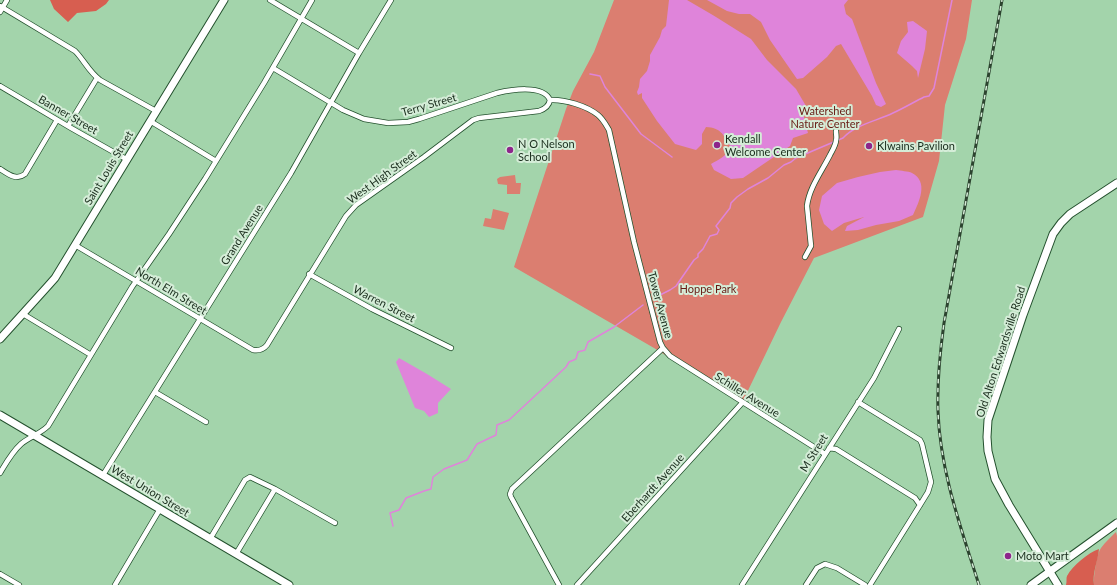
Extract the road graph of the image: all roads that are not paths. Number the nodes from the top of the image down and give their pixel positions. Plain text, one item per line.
1 (7, 0) edge
2 (224, 0) edge
3 (270, 0) edge
4 (312, 0) edge
5 (391, 0) edge
6 (1, 8) edge
7 (301, 18) junction
8 (359, 53) junction
9 (273, 68) junction
10 (97, 78) junction
11 (0, 86) edge
12 (550, 100) junction
13 (331, 102) junction
14 (156, 111) junction
15 (57, 120) junction
16 (150, 121) junction
17 (68, 126) junction
18 (836, 131) dead end
19 (126, 159) junction
20 (216, 161) junction
21 (0, 169) edge
22 (1114, 185) edge
23 (75, 245) junction
24 (806, 257) dead end
25 (310, 274) junction
26 (136, 281) junction
27 (23, 314) junction
28 (200, 319) junction
29 (899, 329) dead end
30 (0, 339) edge
31 (451, 348) dead end
32 (663, 348) junction
33 (258, 351) joint
34 (91, 355) junction
35 (155, 392) junction
36 (858, 402) junction
37 (742, 403) junction
38 (0, 415) edge
39 (206, 422) dead end
40 (35, 436) junction
41 (829, 448) junction
42 (825, 454) junction
43 (0, 473) edge
44 (103, 475) junction
45 (275, 489) junction
46 (920, 505) junction
47 (160, 509) junction
48 (1117, 522) edge
49 (335, 523) dead end
50 (210, 539) junction
51 (236, 554) junction
52 (1050, 571) junction
53 (0, 574) edge
54 (19, 585) edge
55 (115, 585) edge
56 (289, 585) edge
57 (559, 585) edge
58 (577, 585) edge
59 (742, 585) edge
60 (806, 585) edge
61 (865, 585) edge
62 (870, 585) edge
63 (1031, 585) edge
64 (1058, 585) edge

1 - 6 street
2 - 14 street, Saint Louis Street
3 - 7 street
4 - 7 street
5 - 8 street, Grand Avenue
6 - 10 street
7 - 8 street
7 - 9 street
8 - 13 street, Grand Avenue
9 - 13 street, Terry Street
9 - 20 street
10 - 14 street
10 - 17 street
11 - 15 street, Banner Street
12 - 13 street, Terry Street
12 - 25 street, West High Street
12 - 32 street, Tower Avenue
13 - 28 street, Grand Avenue
14 - 16 street, Saint Louis Street
15 - 17 street, Banner Street
15 - 21 street
16 - 19 street, Saint Louis Street
16 - 20 street
17 - 19 street, Banner Street
18 - 24 street
19 - 23 street, Saint Louis Street
20 - 26 street
22 - 52 street, Old Alton Edwardsville Road
23 - 26 street, North Elm Street
23 - 27 street, Saint Louis Street
25 - 31 street, Warren Street
25 - 33 street, West High Street
26 - 28 street, North Elm Street
26 - 34 street
27 - 30 street, Saint Louis Street
27 - 34 street
28 - 33 street, North Elm Street
28 - 35 street, Grand Avenue
29 - 36 street, M Street
32 - 37 street, Schiller Avenue
32 - 57 street, Tower Avenue
34 - 40 street
35 - 39 street
35 - 44 street, Grand Avenue
36 - 41 street, M Street
36 - 46 street
37 - 42 street, Schiller Avenue
37 - 58 street, Eberhardt Avenue
38 - 40 street, West Union Street
40 - 43 street
40 - 44 street, West Union Street
41 - 42 street, M Street
41 - 46 street
42 - 59 street, M Street
44 - 47 street, West Union Street
45 - 49 street
45 - 50 street
45 - 51 street
46 - 62 street
47 - 50 street, West Union Street
47 - 55 street
48 - 52 street
50 - 51 street, West Union Street
51 - 56 street, West Union Street
52 - 63 street
52 - 64 street, Old Alton Edwardsville Road
53 - 54 street
60 - 61 street

